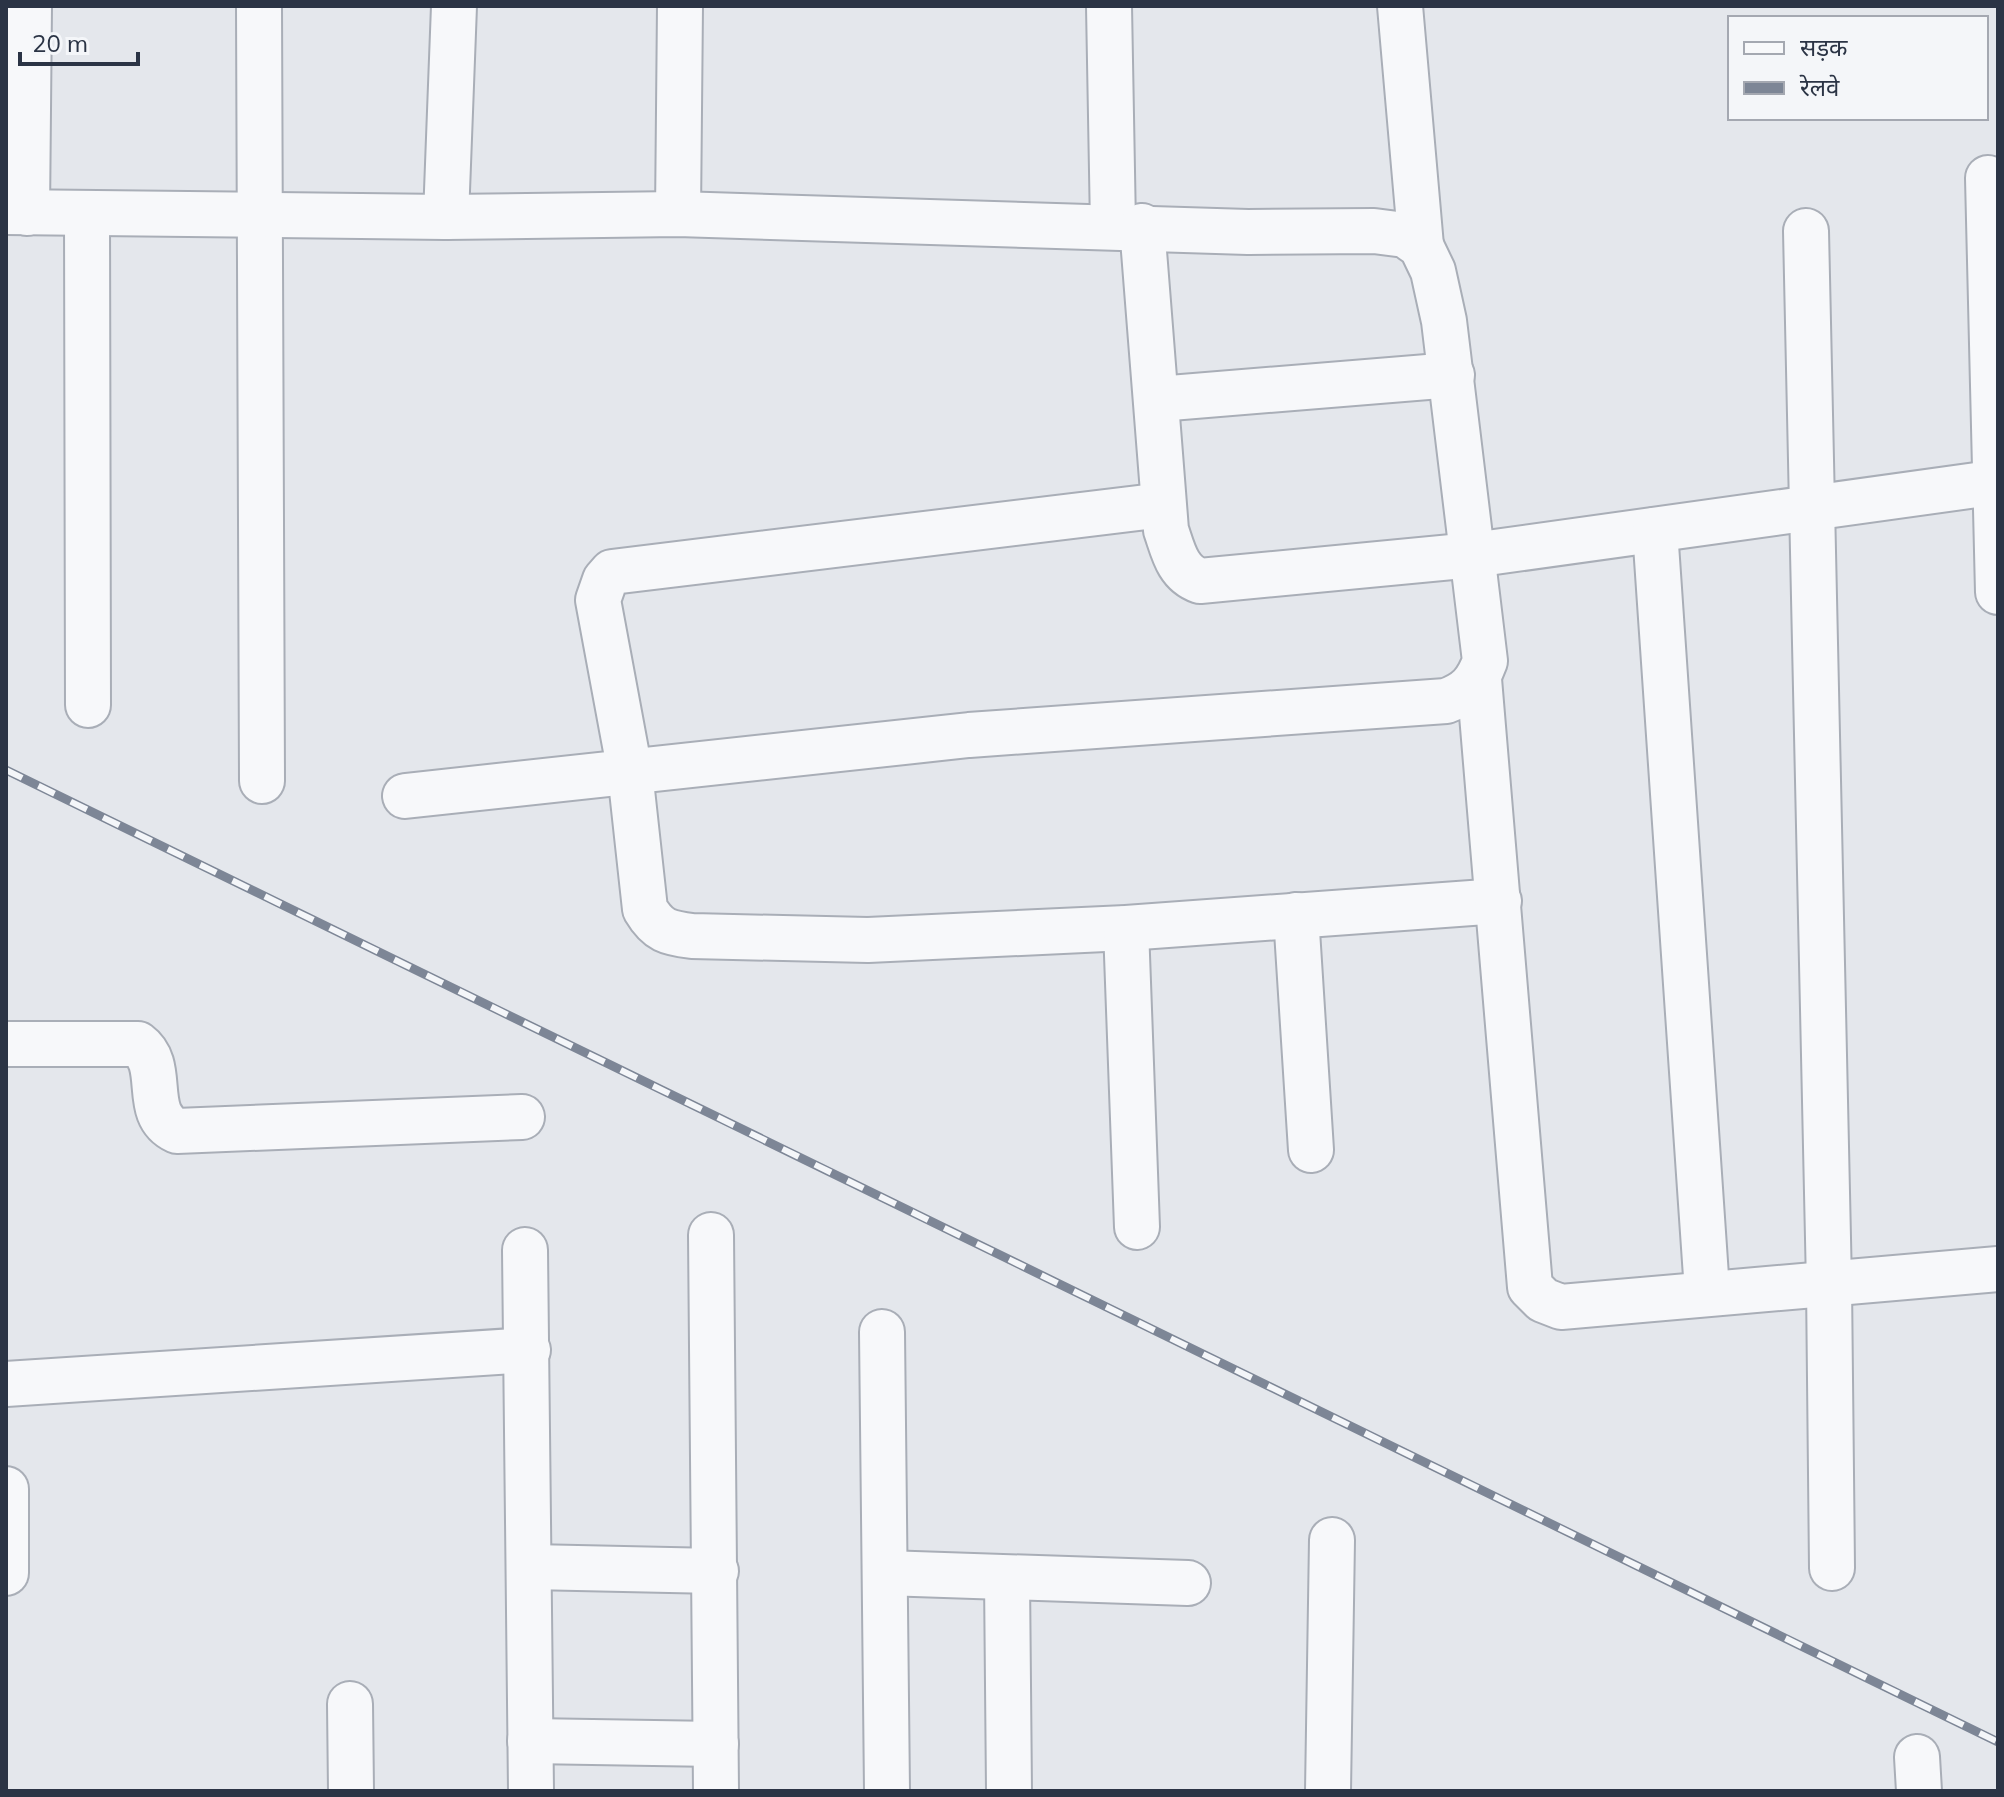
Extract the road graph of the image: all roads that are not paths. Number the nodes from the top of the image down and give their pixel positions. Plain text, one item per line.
1 (29, 6) edge
2 (259, 6) edge
3 (454, 6) edge
4 (680, 6) edge
5 (1109, 6) edge
6 (1400, 6) edge
7 (1988, 178) dead end
8 (17, 212) edge
9 (87, 213) junction
10 (261, 214) junction
11 (678, 214) junction
12 (446, 217) junction
13 (1128, 226) junction
14 (1806, 231) dead end
15 (1421, 246) junction
16 (1452, 375) junction
17 (1158, 399) junction
18 (1996, 483) edge
19 (1163, 505) junction
20 (1814, 508) junction
21 (1655, 530) junction
22 (1473, 555) junction
23 (1998, 592) edge
24 (1479, 679) junction
25 (88, 705) dead end
26 (630, 772) junction
27 (262, 781) dead end
28 (405, 796) dead end
29 (1499, 901) junction
30 (1296, 915) junction
31 (1126, 928) junction
32 (6, 1044) edge
33 (522, 1117) dead end
34 (1311, 1150) dead end
35 (1137, 1227) dead end
36 (711, 1235) dead end
37 (525, 1250) dead end
38 (1998, 1269) edge
39 (1829, 1284) junction
40 (1707, 1291) junction
41 (882, 1332) dead end
42 (528, 1350) junction
43 (6, 1384) edge
44 (6, 1489) edge
45 (1332, 1540) dead end
46 (531, 1567) junction
47 (1832, 1568) dead end
48 (716, 1571) junction
49 (6, 1573) edge
50 (885, 1573) junction
51 (1007, 1578) junction
52 (1188, 1583) dead end
53 (350, 1704) dead end
54 (530, 1741) junction
55 (716, 1744) junction
56 (351, 1791) edge
57 (531, 1791) edge
58 (716, 1791) edge
59 (887, 1791) edge
60 (1009, 1791) edge
61 (1328, 1791) edge

1 - 8 street
2 - 10 street
3 - 12 street
4 - 11 street
5 - 13 street
6 - 15 street
7 - 18 street
8 - 9 street
9 - 10 street
9 - 25 street
10 - 12 street
10 - 27 street
11 - 12 street
11 - 13 street
13 - 15 street
13 - 17 street
14 - 20 street
15 - 16 street
16 - 17 street
16 - 22 street
17 - 19 street
18 - 20 street
18 - 23 street
19 - 22 street
19 - 26 street
20 - 21 street
20 - 39 street
21 - 22 street
21 - 40 street
22 - 24 street
24 - 26 street
24 - 29 street
26 - 28 street
26 - 31 street
29 - 30 street
29 - 40 street
30 - 31 street
30 - 34 street
31 - 35 street
32 - 33 street
36 - 48 street
37 - 42 street
38 - 39 street
39 - 40 street
39 - 47 street
41 - 50 street
42 - 43 street
42 - 46 street
44 - 49 street
45 - 61 street
46 - 48 street
46 - 54 street
48 - 55 street
50 - 51 street
50 - 59 street
51 - 52 street
51 - 60 street
53 - 56 street
54 - 55 street
54 - 57 street
55 - 58 street

